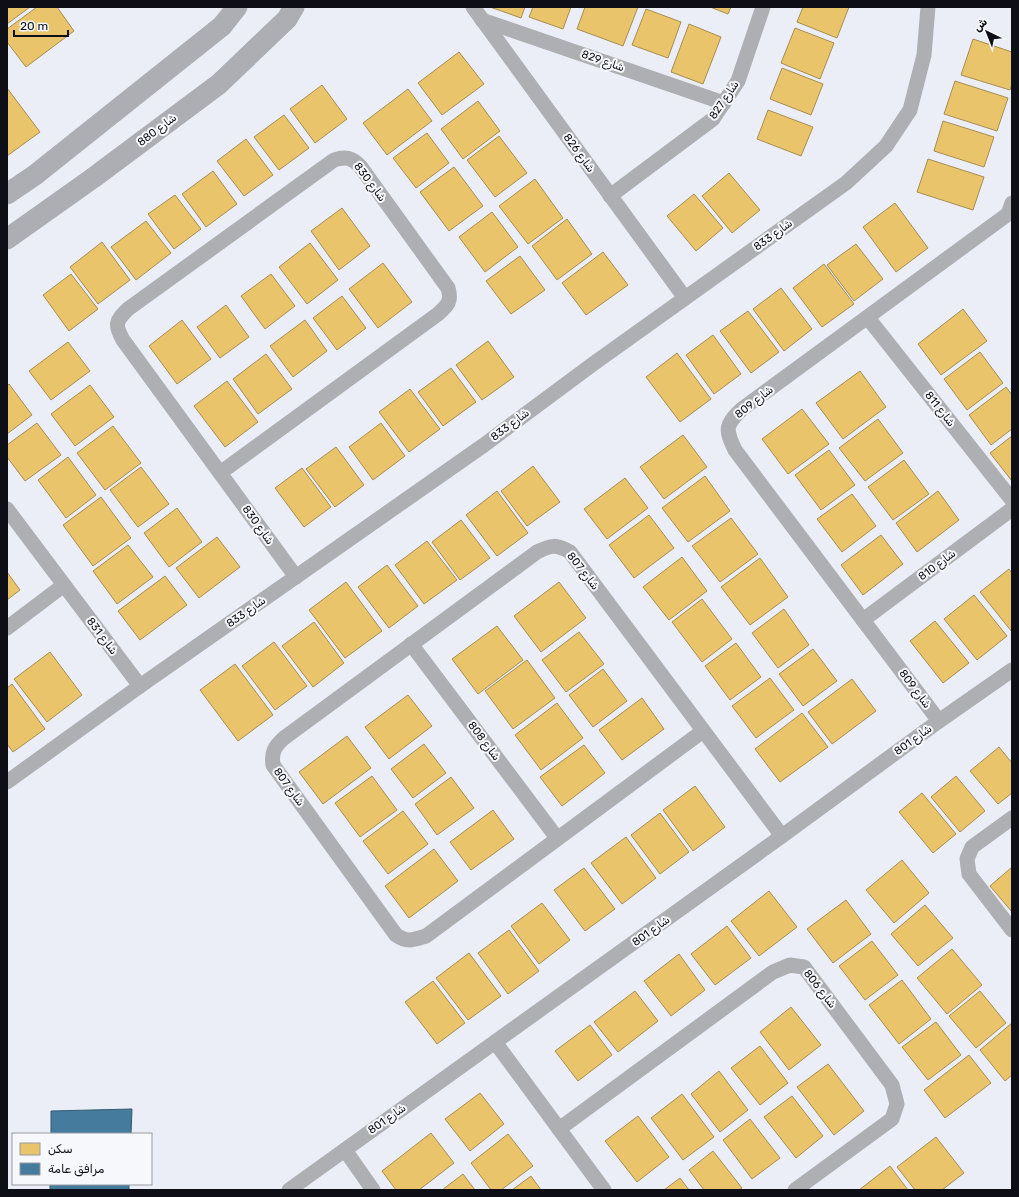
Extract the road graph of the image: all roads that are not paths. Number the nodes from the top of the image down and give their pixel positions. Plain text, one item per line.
1 (236, 7) edge
2 (294, 7) edge
3 (473, 7) edge
4 (762, 7) edge
5 (928, 7) edge
6 (482, 20) junction
7 (724, 102) junction
8 (35, 175) junction
9 (7, 194) edge
10 (610, 196) junction
11 (7, 208) edge
12 (1011, 211) edge
13 (7, 239) edge
14 (685, 298) junction
15 (868, 318) junction
16 (220, 473) junction
17 (1012, 500) edge
18 (7, 509) edge
19 (1012, 509) edge
20 (296, 577) junction
21 (64, 585) junction
22 (863, 620) junction
23 (7, 628) edge
24 (411, 644) junction
25 (1012, 670) edge
26 (140, 686) junction
27 (939, 721) junction
28 (703, 731) junction
29 (7, 782) edge
30 (1012, 818) edge
31 (782, 836) junction
32 (557, 838) junction
33 (1012, 930) edge
34 (495, 1042) junction
35 (559, 1129) junction
36 (345, 1150) junction
37 (289, 1190) edge
38 (374, 1190) edge
39 (604, 1190) edge
40 (795, 1190) edge

1 - 8 street
2 - 13 street, شارع 880
3 - 6 street, شارع 826
4 - 7 street, شارع 827
5 - 14 street, شارع 833
6 - 7 street, شارع 829
6 - 10 street, شارع 826
7 - 10 street, شارع 827
8 - 9 street
8 - 11 street
10 - 14 street, شارع 826
12 - 15 street, شارع 809
14 - 20 street, شارع 833
15 - 17 street, شارع 811
15 - 22 street, شارع 809
16 - 16 street, شارع 830
16 - 20 street, شارع 830
18 - 21 street, شارع 831
19 - 22 street, شارع 810
20 - 26 street, شارع 833
21 - 23 street
21 - 26 street, شارع 831
22 - 27 street, شارع 809
24 - 28 street, شارع 807
24 - 32 street, شارع 808
24 - 32 street, شارع 807
25 - 27 street, شارع 801
26 - 29 street, شارع 833
27 - 31 street, شارع 801
28 - 31 street, شارع 807
28 - 32 street, شارع 807
30 - 33 street
31 - 34 street, شارع 801
34 - 35 street
34 - 36 street, شارع 801
35 - 39 street
35 - 40 street, شارع 806
36 - 37 street, شارع 801
36 - 38 street

